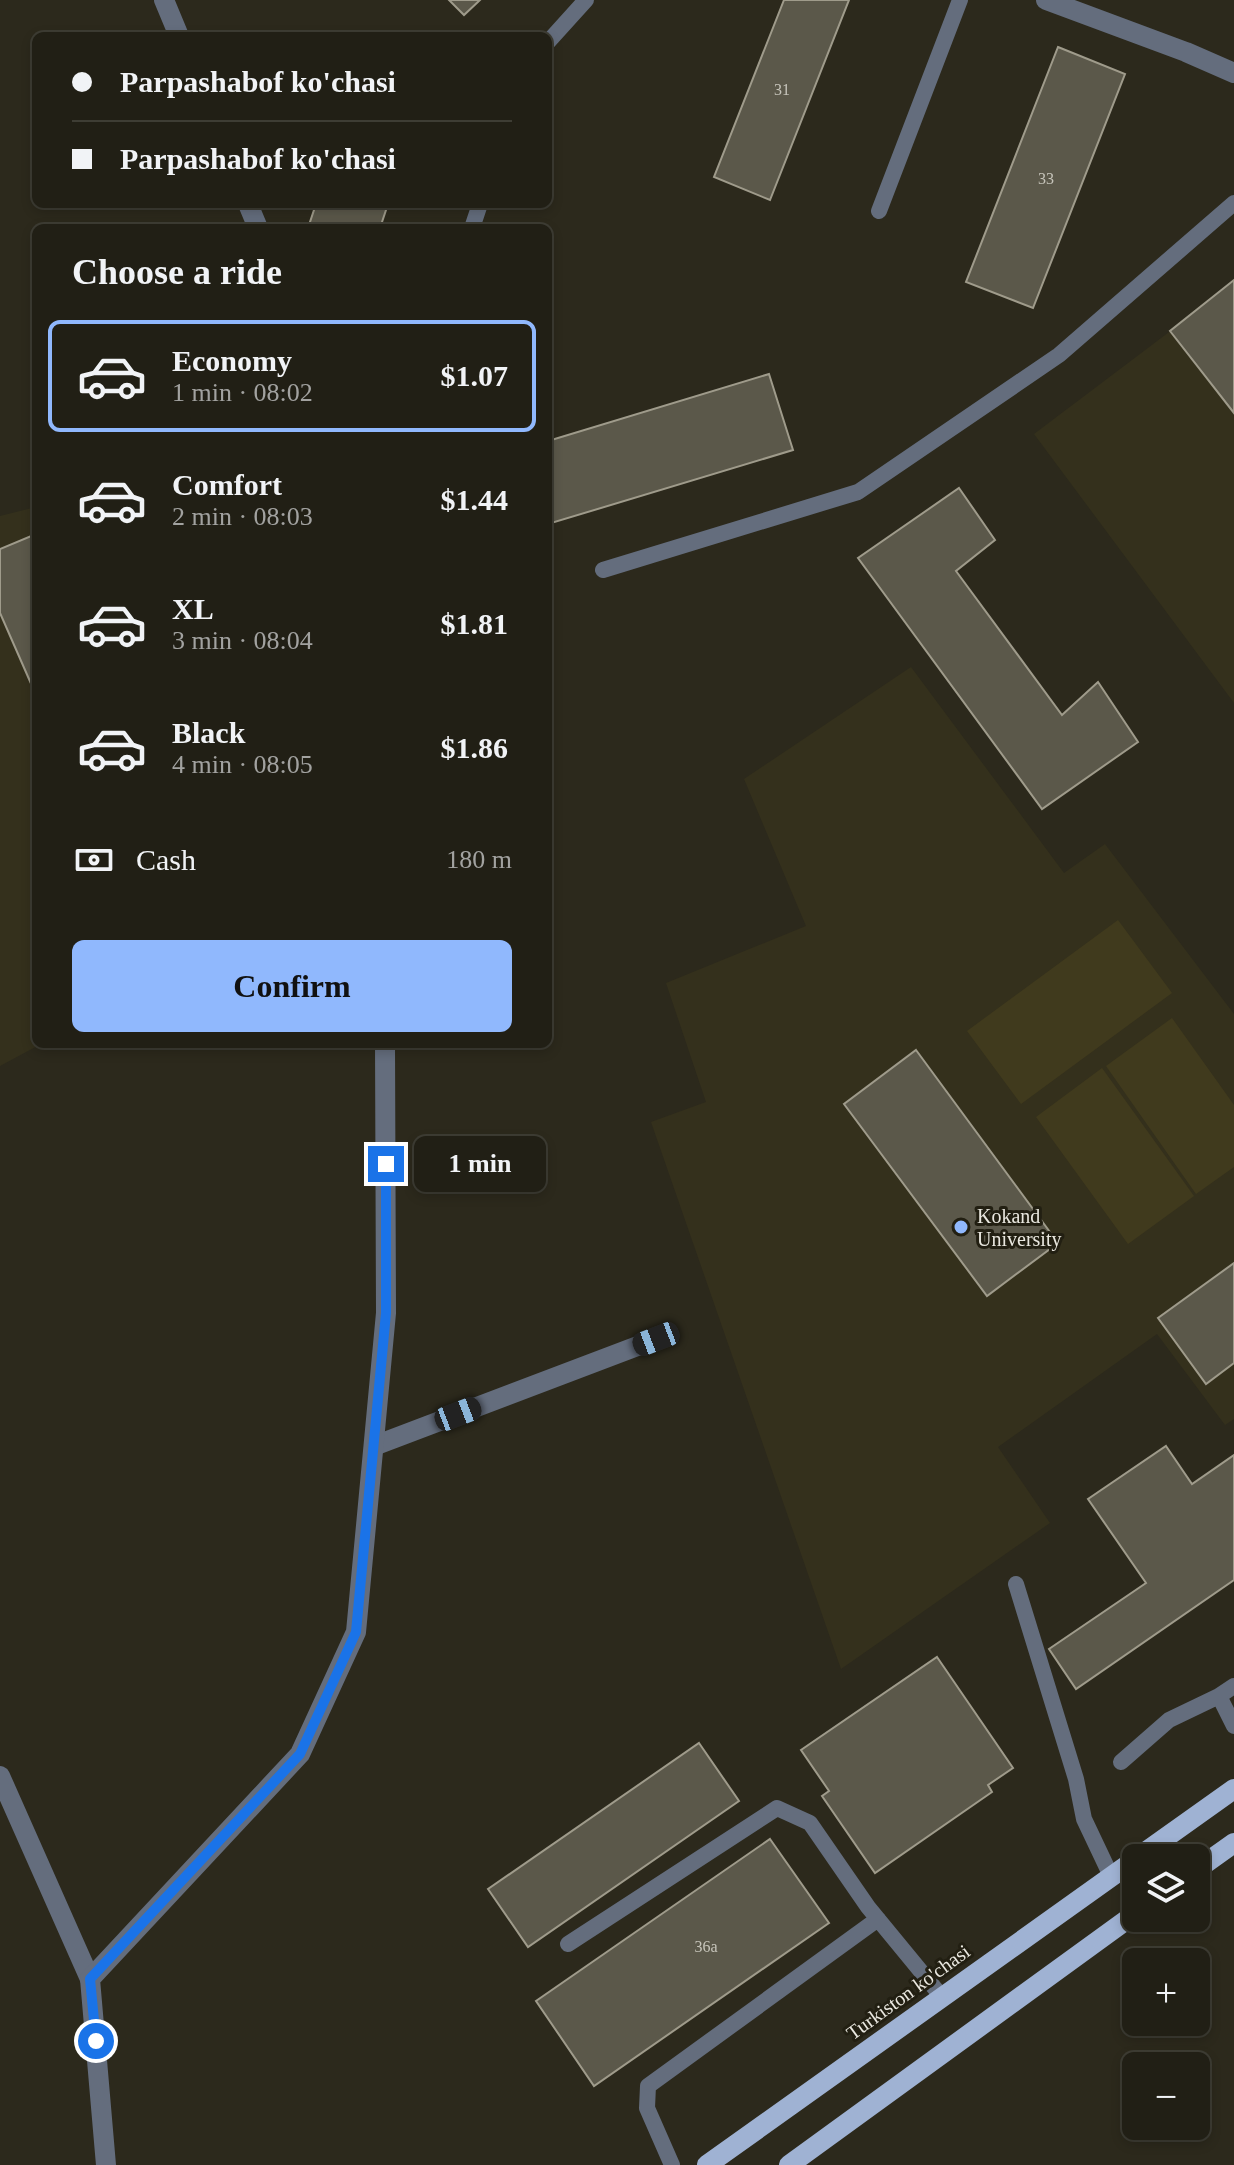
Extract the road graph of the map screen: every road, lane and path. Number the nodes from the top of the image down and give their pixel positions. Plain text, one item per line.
1 (164, 0) edge
2 (586, 0) edge
3 (960, 0) edge
4 (1046, 0) edge
5 (177, 32) edge
6 (552, 38) edge
7 (1234, 73) edge
8 (1234, 203) edge
9 (879, 211) dead end
10 (603, 570) dead end
11 (385, 1048) edge
12 (656, 1339) dead end
13 (374, 1446) junction
14 (1016, 1584) dead end
15 (1234, 1686) edge
16 (1219, 1696) junction
17 (1234, 1726) edge
18 (1121, 1762) dead end
19 (0, 1776) edge
20 (1234, 1789) edge
21 (1234, 1843) edge
22 (1156, 1844) edge
23 (1210, 1860) edge
24 (1122, 1868) edge
25 (1111, 1876) junction
26 (878, 1919) junction
27 (1122, 1923) edge
28 (568, 1944) dead end
29 (90, 1979) junction
30 (942, 1997) junction
31 (106, 2165) edge
32 (672, 2165) edge
33 (707, 2165) edge
34 (789, 2165) edge

1 - 5 street
2 - 6 lane
3 - 9 lane
4 - 7 street
8 - 10 lane
11 - 13 street
12 - 13 street
13 - 29 street
14 - 25 lane
15 - 16 lane
16 - 17 lane
16 - 18 lane
19 - 29 street
20 - 22 main road, Turkiston ko'chasi
21 - 23 main road
24 - 25 main road, Turkiston ko'chasi
25 - 30 main road, Turkiston ko'chasi
26 - 28 lane
26 - 30 lane
26 - 32 lane
27 - 34 main road
29 - 31 street
30 - 33 main road, Turkiston ko'chasi

